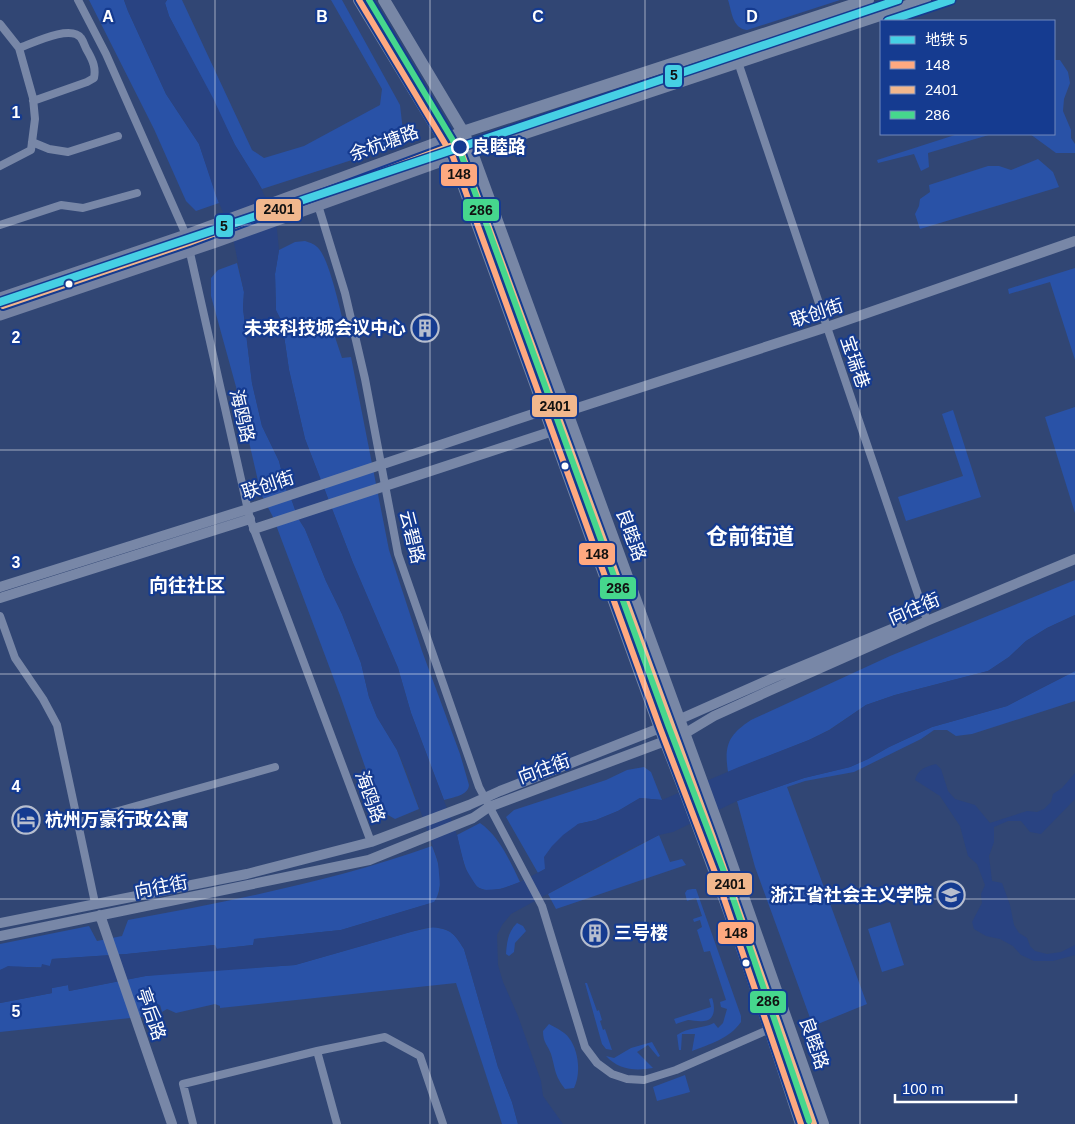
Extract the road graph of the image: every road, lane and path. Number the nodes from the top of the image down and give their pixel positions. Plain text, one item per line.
1 (78, 0) edge
2 (358, 0) edge
3 (384, 0) edge
4 (868, 0) edge
5 (925, 0) edge
6 (0, 24) edge
7 (8, 34) junction
8 (0, 38) edge
9 (19, 48) junction
10 (738, 62) junction
11 (33, 101) junction
12 (463, 132) junction
13 (118, 136) dead end
14 (444, 140) junction
15 (32, 142) junction
16 (472, 150) junction
17 (452, 157) junction
18 (0, 166) edge
19 (137, 193) dead end
20 (318, 205) junction
21 (0, 225) edge
22 (186, 235) junction
23 (1075, 241) edge
24 (190, 250) junction
25 (26, 289) junction
26 (0, 298) edge
27 (32, 304) junction
28 (0, 306) edge
29 (0, 310) edge
30 (0, 316) edge
31 (827, 327) junction
32 (545, 410) junction
33 (568, 412) junction
34 (553, 431) junction
35 (381, 464) junction
36 (385, 486) junction
37 (249, 514) junction
38 (254, 530) junction
39 (1075, 553) edge
40 (1075, 559) edge
41 (0, 587) edge
42 (0, 598) edge
43 (926, 615) junction
44 (0, 616) edge
45 (679, 720) junction
46 (660, 728) junction
47 (684, 734) junction
48 (665, 741) junction
49 (275, 767) dead end
50 (487, 803) junction
51 (79, 822) junction
52 (370, 842) junction
53 (95, 903) junction
54 (100, 915) junction
55 (0, 923) edge
56 (0, 936) edge
57 (770, 1029) junction
58 (317, 1051) junction
59 (172, 1124) edge
60 (193, 1124) edge
61 (337, 1124) edge
62 (443, 1124) edge
63 (801, 1124) edge
64 (823, 1124) edge

1 - 22 street, 海鸥路
2 - 14 main road, 良睦路
3 - 12 main road, 良睦路
4 - 12 main road, 余杭塘路
5 - 10 main road, 余杭塘路
6 - 7 street
7 - 8 street
7 - 9 street
9 - 11 street
9 - 11 street
10 - 16 main road, 余杭塘路
10 - 31 street, 宝瑞巷
11 - 15 street
12 - 14 main road, 余杭塘路
12 - 16 main road, 良睦路
13 - 15 street
14 - 17 main road, 良睦路
14 - 22 main road, 余杭塘路
15 - 18 street
16 - 17 main road, 余杭塘路
16 - 33 main road, 良睦路
17 - 20 main road, 余杭塘路
17 - 32 main road, 良睦路
19 - 21 street
20 - 24 main road, 余杭塘路
20 - 35 street, 云碧路
22 - 24 street, 海鸥路
22 - 25 main road, 余杭塘路
23 - 31 street, 联创街
24 - 27 main road, 余杭塘路
24 - 37 street, 海鸥路
25 - 26 main road, 余杭塘路
25 - 28 street
27 - 29 street
27 - 30 main road, 余杭塘路
31 - 33 street, 联创街
31 - 43 street, 宝瑞巷
32 - 34 main road, 良睦路
32 - 35 street, 联创街
33 - 45 main road, 良睦路
34 - 36 street
34 - 46 main road, 良睦路
35 - 36 street, 云碧路
35 - 37 street, 联创街
36 - 38 street
36 - 50 street, 云碧路
37 - 38 street, 海鸥路
37 - 41 street, 联创街
37 - 42 street, 联创街
38 - 52 street, 海鸥路
39 - 43 street, 向往街
40 - 47 street, 向往街
43 - 45 street, 向往街
44 - 51 street
45 - 46 street, 向往街
45 - 47 main road, 良睦路
46 - 48 main road, 良睦路
46 - 50 street, 向往街
47 - 48 street, 向往街
47 - 64 main road, 良睦路
48 - 50 street, 向往街
48 - 57 main road, 良睦路
49 - 51 street
50 - 52 street, 向往街
50 - 54 street, 向往街
50 - 57 street, 云碧路
51 - 53 street
52 - 53 street, 向往街
53 - 55 street, 向往街
54 - 56 street, 向往街
54 - 59 street, 亭后路
57 - 63 main road, 良睦路
58 - 60 street
58 - 61 street
58 - 62 street

